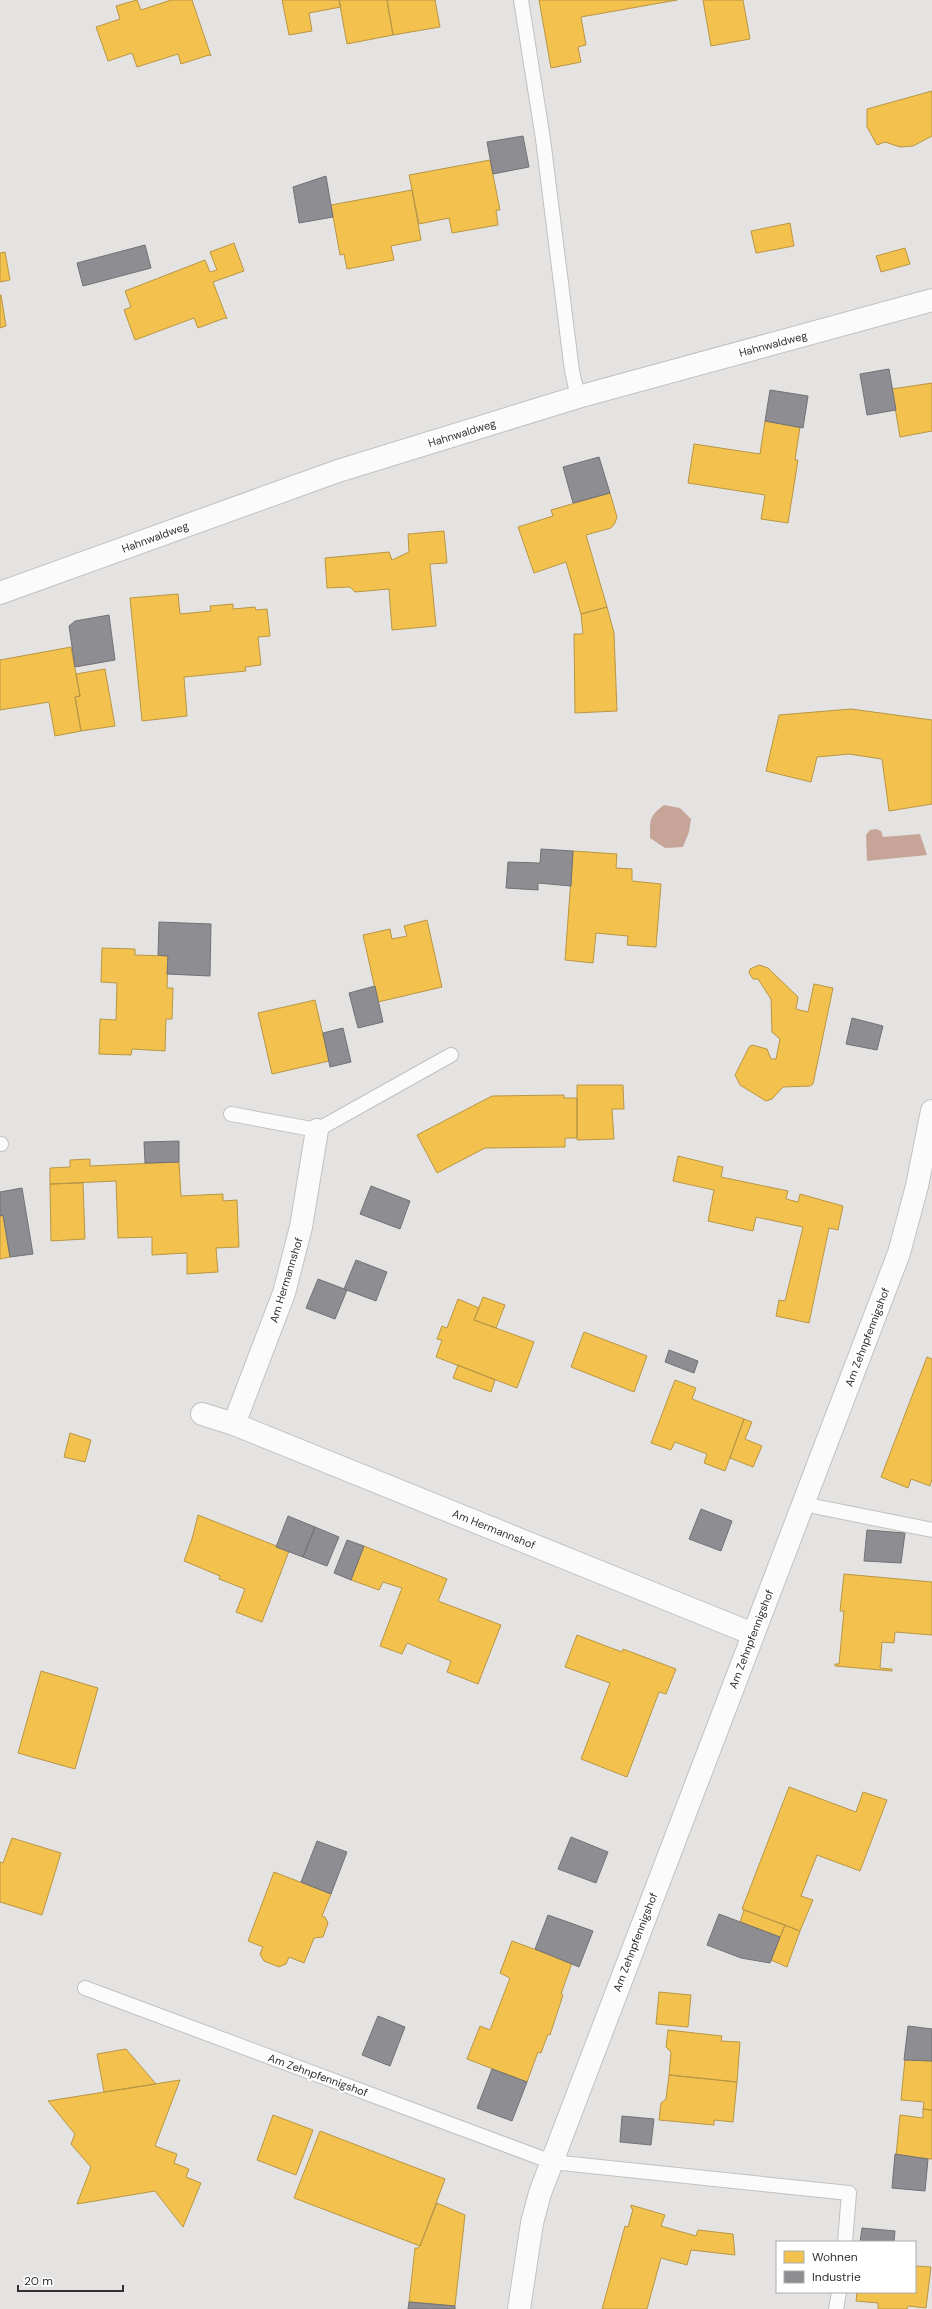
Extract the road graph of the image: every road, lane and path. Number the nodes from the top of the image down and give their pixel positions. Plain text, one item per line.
1 (521, 0) edge
2 (932, 300) edge
3 (578, 397) junction
4 (0, 593) edge
5 (451, 1055) dead end
6 (932, 1111) edge
7 (231, 1114) dead end
8 (317, 1130) junction
9 (202, 1414) dead end
10 (234, 1424) junction
11 (803, 1504) junction
12 (932, 1530) edge
13 (753, 1634) junction
14 (85, 1988) dead end
15 (552, 2162) junction
16 (845, 2241) edge
17 (839, 2293) edge
18 (520, 2309) edge
19 (836, 2309) edge

1 - 3 lane
2 - 3 street, Hahnwaldweg
3 - 4 street, Hahnwaldweg
5 - 8 lane
6 - 11 street, Am Zehnpfennigshof
7 - 8 lane
8 - 10 street, Am Hermannshof
9 - 10 street, Am Hermannshof
10 - 13 street, Am Hermannshof
11 - 12 lane
11 - 13 street, Am Zehnpfennigshof
13 - 15 street, Am Zehnpfennigshof
14 - 15 lane, Am Zehnpfennigshof
15 - 16 lane
15 - 18 street, Am Zehnpfennigshof
17 - 19 lane

